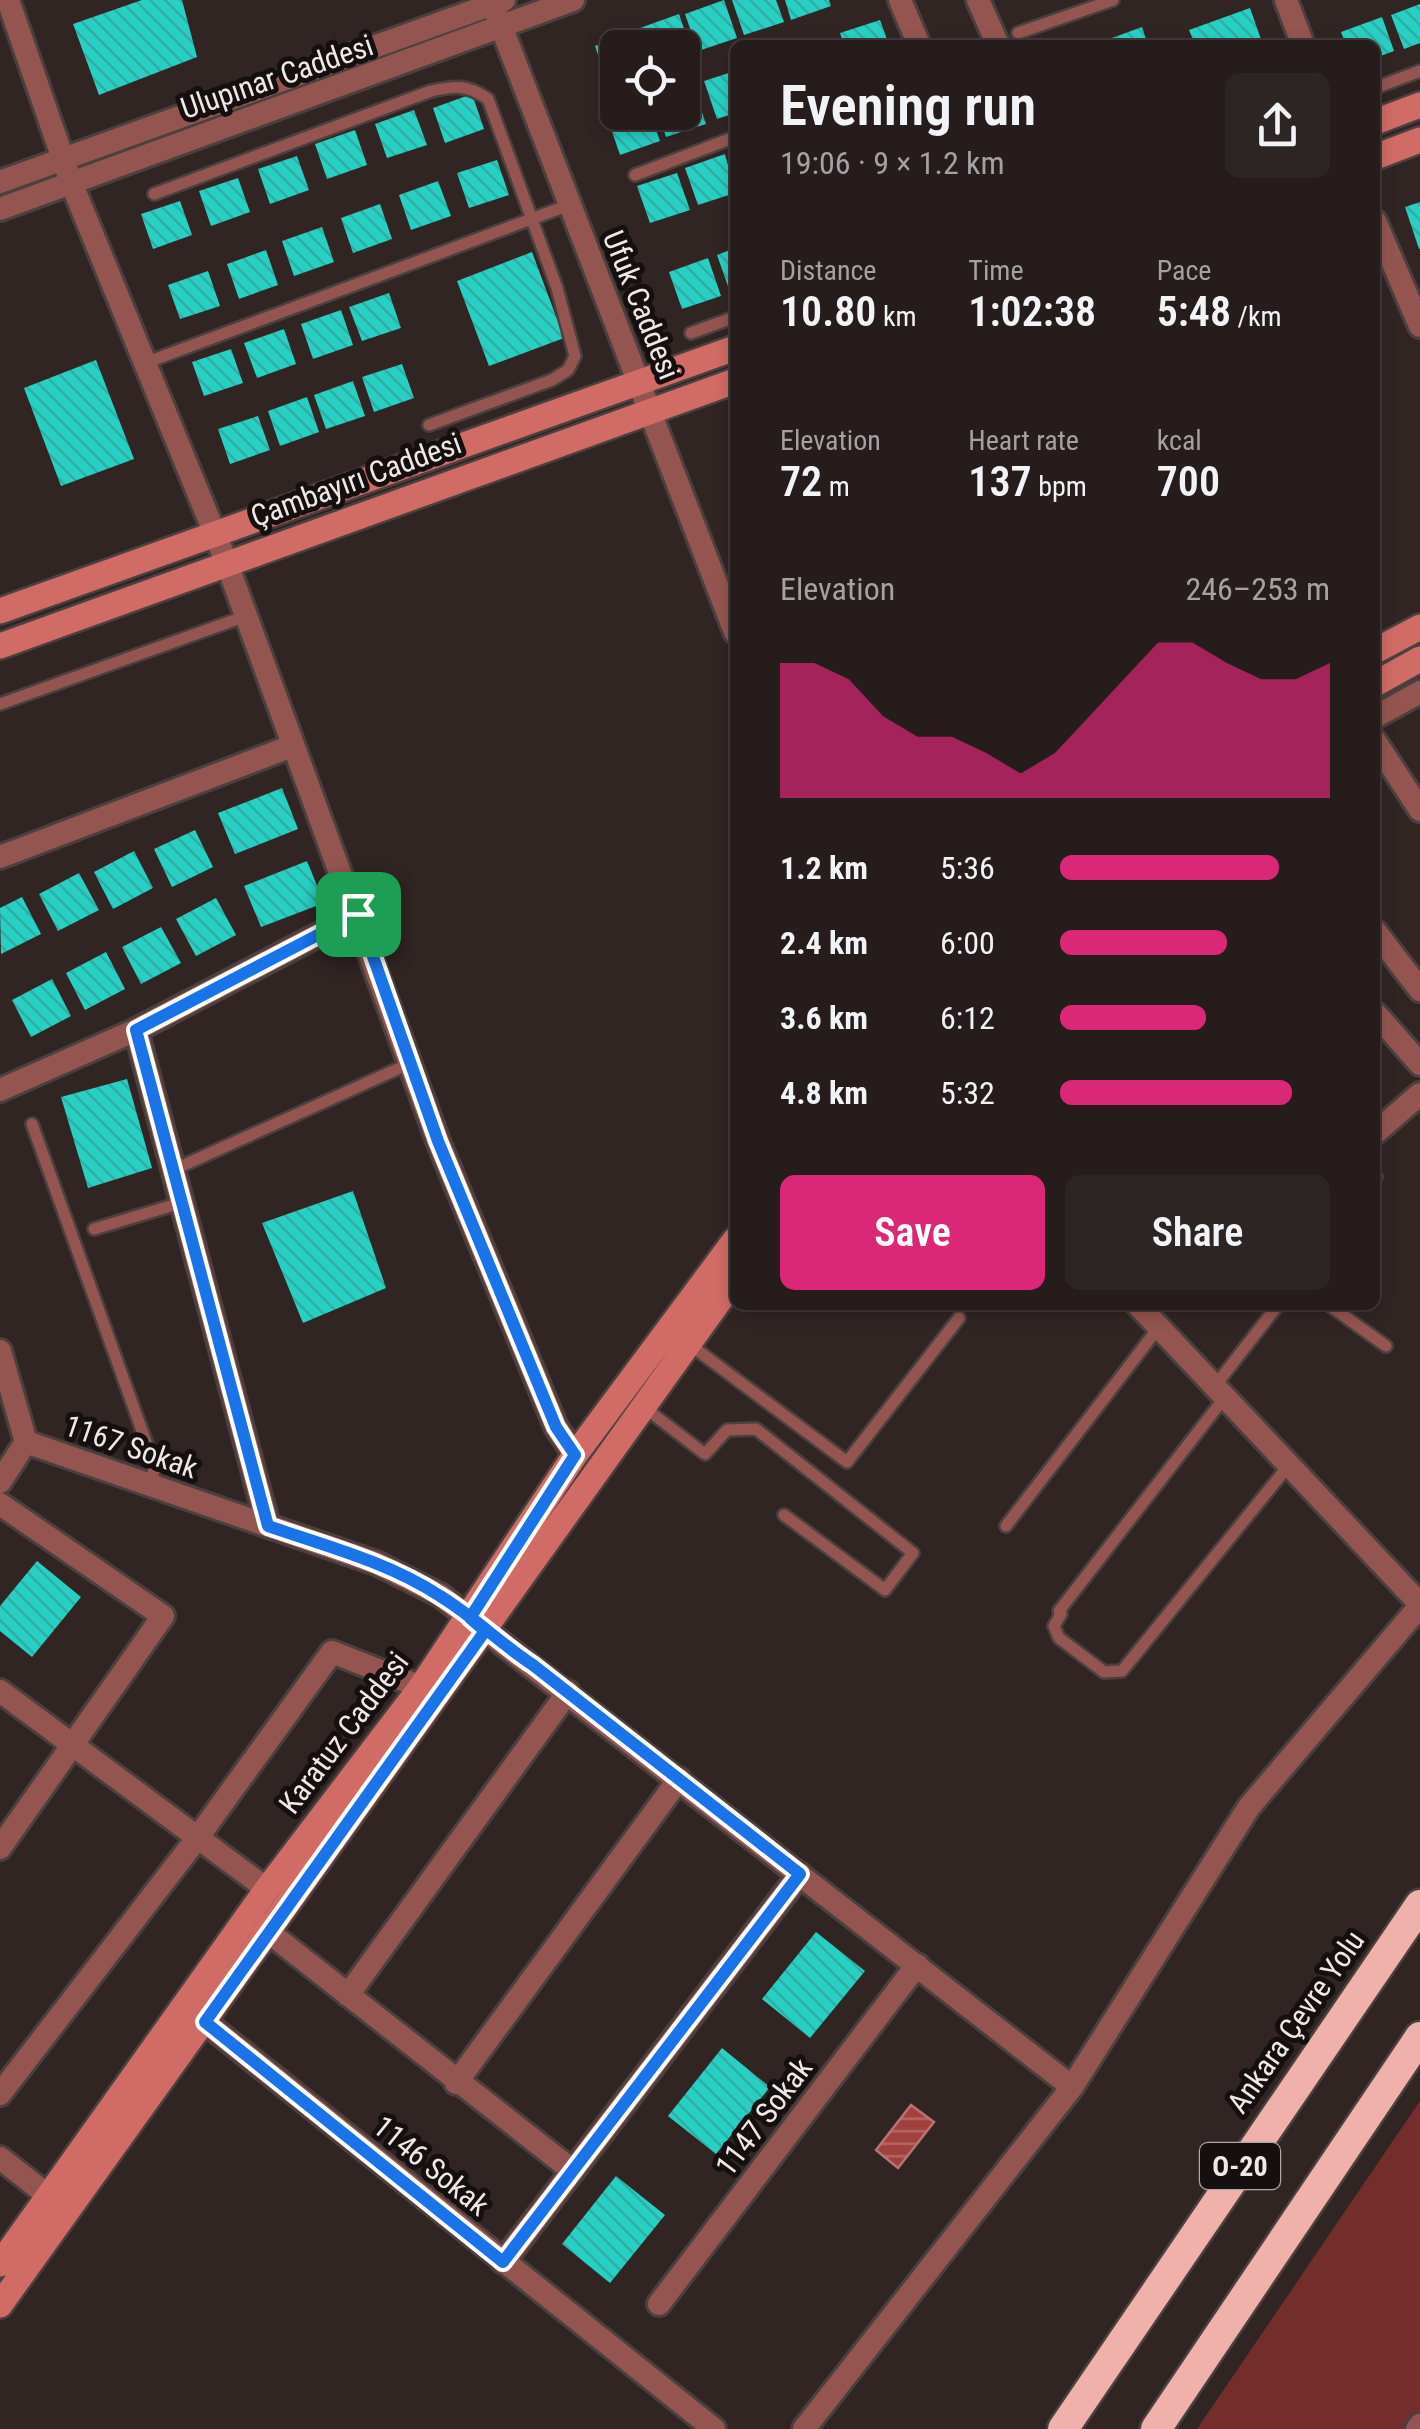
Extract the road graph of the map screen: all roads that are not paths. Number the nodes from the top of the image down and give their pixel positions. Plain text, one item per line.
1 (8, 0) edge
2 (573, 0) edge
3 (900, 0) edge
4 (978, 0) edge
5 (1113, 0) edge
6 (1286, 0) edge
7 (496, 1) edge
8 (502, 29) junction
9 (1008, 39) edge
10 (917, 40) edge
11 (1301, 40) edge
12 (1420, 72) edge
13 (1380, 86) edge
14 (1420, 105) edge
15 (1380, 120) edge
16 (730, 139) edge
17 (1420, 140) edge
18 (1380, 155) edge
19 (63, 157) junction
20 (635, 175) dead end
21 (0, 182) edge
22 (71, 182) junction
23 (154, 194) dead end
24 (569, 205) junction
25 (0, 209) edge
26 (531, 218) junction
27 (1380, 233) edge
28 (730, 319) edge
29 (1420, 326) edge
30 (691, 333) dead end
31 (730, 350) edge
32 (145, 363) junction
33 (637, 383) junction
34 (730, 383) edge
35 (650, 410) junction
36 (429, 425) dead end
37 (214, 532) junction
38 (226, 561) junction
39 (0, 611) edge
40 (246, 616) junction
41 (730, 619) edge
42 (1420, 627) edge
43 (0, 646) edge
44 (1380, 648) edge
45 (1420, 660) edge
46 (1380, 681) edge
47 (1420, 692) edge
48 (0, 704) edge
49 (1380, 714) edge
50 (292, 746) junction
51 (1380, 749) edge
52 (1420, 810) edge
53 (0, 857) edge
54 (358, 914) junction
55 (1380, 938) edge
56 (1420, 990) edge
57 (1380, 1019) edge
58 (136, 1030) junction
59 (410, 1062) junction
60 (1420, 1064) edge
61 (0, 1090) edge
62 (1420, 1094) edge
63 (32, 1124) dead end
64 (1380, 1129) edge
65 (176, 1169) junction
66 (184, 1202) junction
67 (94, 1229) dead end
68 (730, 1247) edge
69 (730, 1285) edge
70 (1143, 1310) edge
71 (1275, 1310) edge
72 (1337, 1310) edge
73 (959, 1318) dead end
74 (1159, 1327) junction
75 (689, 1344) junction
76 (1386, 1346) dead end
77 (0, 1351) edge
78 (1220, 1392) junction
79 (644, 1407) junction
80 (26, 1442) junction
81 (575, 1455) junction
82 (1290, 1466) junction
83 (0, 1482) edge
84 (152, 1486) junction
85 (0, 1504) edge
86 (784, 1515) dead end
87 (268, 1526) junction
88 (1006, 1526) dead end
89 (1420, 1605) edge
90 (477, 1624) junction
91 (421, 1687) junction
92 (0, 1690) edge
93 (568, 1692) junction
94 (72, 1746) junction
95 (679, 1779) junction
96 (198, 1838) junction
97 (0, 1848) edge
98 (800, 1874) junction
99 (267, 1888) junction
100 (1420, 1906) edge
101 (248, 1916) junction
102 (270, 1933) junction
103 (917, 1965) junction
104 (348, 1995) junction
105 (205, 2022) junction
106 (1420, 2037) edge
107 (456, 2083) junction
108 (1072, 2087) junction
109 (0, 2094) edge
110 (0, 2158) edge
111 (572, 2171) junction
112 (57, 2202) junction
113 (503, 2262) junction
114 (0, 2264) edge
115 (658, 2304) dead end
116 (0, 2306) edge
117 (714, 2429) edge
118 (804, 2429) edge
119 (1062, 2429) edge
120 (1156, 2429) edge

1 - 19 street
2 - 8 street, Ulupınar Caddesi
3 - 10 street
4 - 9 street
5 - 9 lane
6 - 11 street
7 - 8 street, Ufuk Caddesi
7 - 19 street, Ulupınar Caddesi
8 - 22 street, Ulupınar Caddesi
8 - 24 street, Ufuk Caddesi
12 - 13 lane
14 - 15 street
16 - 20 lane
17 - 18 street
19 - 21 street, Ulupınar Caddesi
19 - 22 street
22 - 25 street, Ulupınar Caddesi
22 - 32 street
23 - 26 lane
24 - 26 lane
24 - 33 street, Ufuk Caddesi
26 - 32 lane
26 - 36 lane
27 - 29 street
28 - 30 lane
31 - 33 street, Çambayırı Caddesi
32 - 37 street
33 - 35 street, Ufuk Caddesi
33 - 37 street, Çambayırı Caddesi
34 - 35 street, Çambayırı Caddesi
35 - 38 street, Çambayırı Caddesi
35 - 41 street, Ufuk Caddesi
37 - 38 street
37 - 39 street, Çambayırı Caddesi
38 - 40 street
38 - 43 street, Çambayırı Caddesi
40 - 48 lane
40 - 50 street
42 - 44 street
45 - 46 street
47 - 49 street
50 - 53 street
50 - 54 street
51 - 52 street
54 - 58 street
54 - 59 street
55 - 56 street
57 - 60 street
58 - 61 street
58 - 65 street
59 - 65 lane
59 - 81 street
62 - 64 street
63 - 84 lane
65 - 66 street
66 - 67 lane
66 - 87 street
68 - 81 street, Karatuz Caddesi
69 - 75 street
70 - 74 street
71 - 78 lane
72 - 76 lane
73 - 75 lane
74 - 78 street
74 - 88 lane
75 - 79 street
77 - 80 street
78 - 82 street
78 - 82 lane
79 - 86 lane
79 - 90 street
80 - 83 street
80 - 84 street, 1167 Sokak
81 - 90 street, Karatuz Caddesi
82 - 89 street
84 - 87 street, 1167 Sokak
85 - 94 street
87 - 90 street, 1167 Sokak
89 - 108 street
90 - 91 street, Karatuz Caddesi
90 - 93 street, 1167 Sokak
90 - 102 street, Karatuz Caddesi
91 - 96 street
91 - 99 street, Karatuz Caddesi
92 - 94 street
93 - 95 street, 1167 Sokak
93 - 104 street
94 - 96 street
94 - 97 street
95 - 98 street, 1167 Sokak
95 - 107 street
96 - 99 street
96 - 109 street
98 - 103 street, 1167 Sokak
98 - 111 street
99 - 101 street, Karatuz Caddesi
100 - 119 highway, Ankara Çevre Yolu / O-20
101 - 102 street
101 - 112 street, Karatuz Caddesi
102 - 104 street
102 - 105 street, Karatuz Caddesi
103 - 108 street, 1167 Sokak
103 - 115 street, 1147 Sokak
104 - 107 street
105 - 112 street, Karatuz Caddesi
105 - 113 street, 1146 Sokak
106 - 120 highway, O-20
107 - 111 street
108 - 118 street
110 - 112 street
111 - 113 street
112 - 114 street, Karatuz Caddesi
112 - 116 street, Karatuz Caddesi
113 - 117 street, 1146 Sokak

